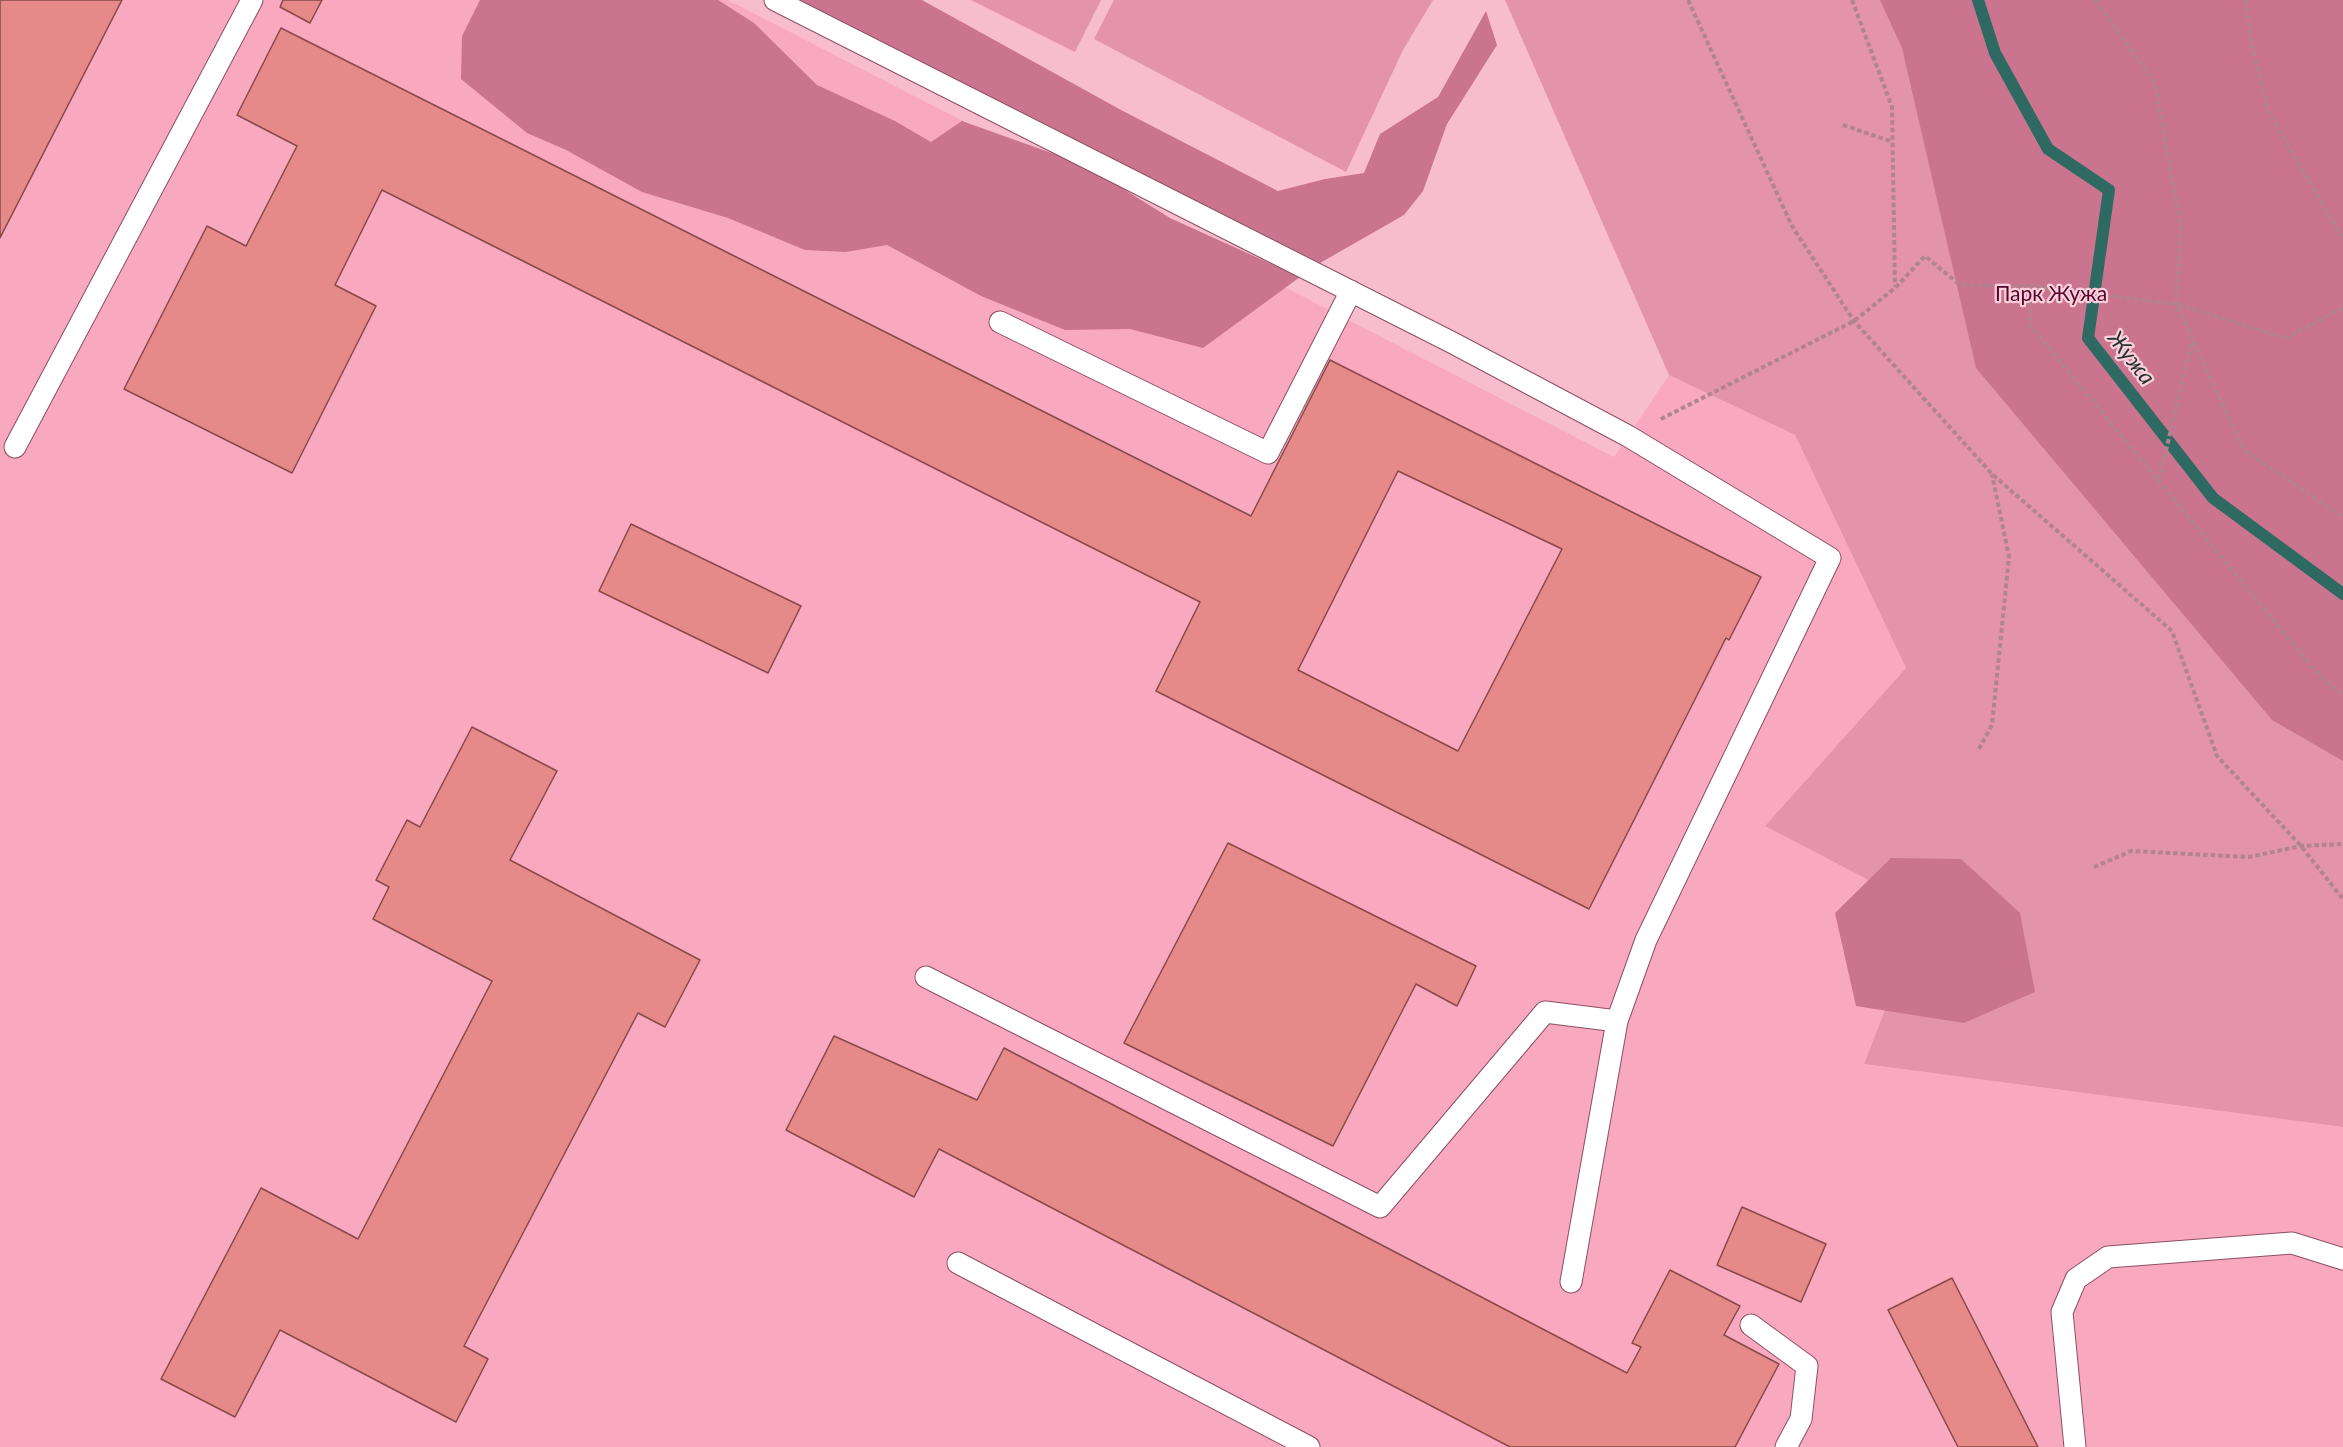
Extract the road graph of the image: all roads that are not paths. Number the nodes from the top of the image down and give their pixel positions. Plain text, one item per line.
1 (252, 0) edge
2 (775, 0) edge
3 (1351, 291) junction
4 (1000, 322) dead end
5 (15, 447) dead end
6 (926, 976) dead end
7 (1617, 1021) junction
8 (2343, 1259) edge
9 (958, 1263) dead end
10 (1571, 1282) dead end
11 (1751, 1325) dead end
12 (1792, 1445) edge
13 (1309, 1447) edge
14 (2075, 1447) edge

1 - 5 lane
2 - 3 lane
3 - 4 lane
3 - 7 lane
6 - 7 lane
7 - 10 lane
8 - 14 lane
9 - 13 lane
11 - 12 lane

